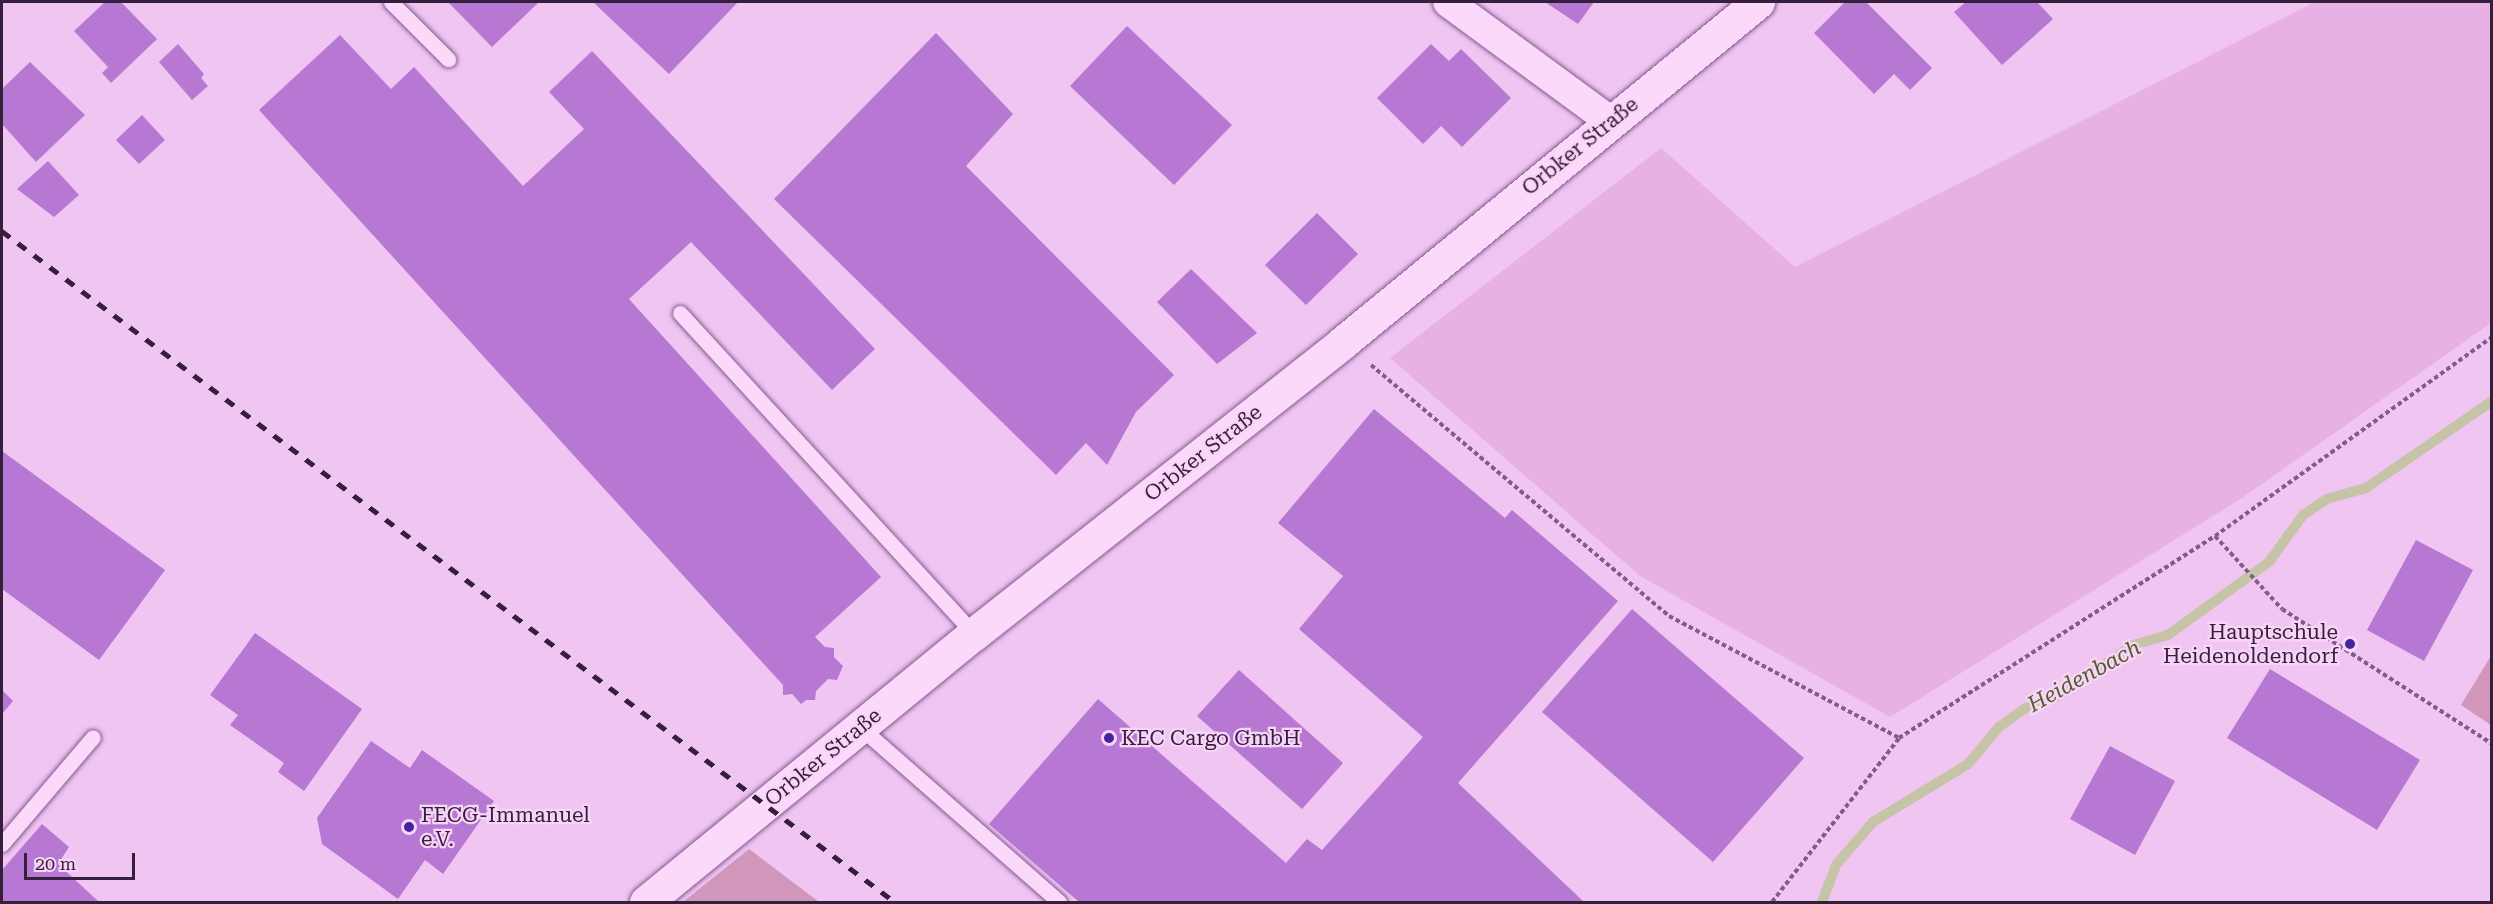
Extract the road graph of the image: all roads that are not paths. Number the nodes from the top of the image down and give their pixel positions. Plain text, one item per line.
1 (391, 2) edge
2 (1448, 2) edge
3 (1758, 2) edge
4 (448, 59) dead end
5 (1610, 121) junction
6 (680, 313) dead end
7 (974, 634) junction
8 (860, 728) junction
9 (93, 737) dead end
10 (2, 844) edge
11 (646, 903) edge
12 (1059, 903) edge

1 - 4 lane
2 - 5 street
3 - 5 street, Orbker Straße
5 - 7 street, Orbker Straße
6 - 7 lane
7 - 8 street, Orbker Straße
8 - 11 street, Orbker Straße
8 - 12 lane
9 - 10 lane

